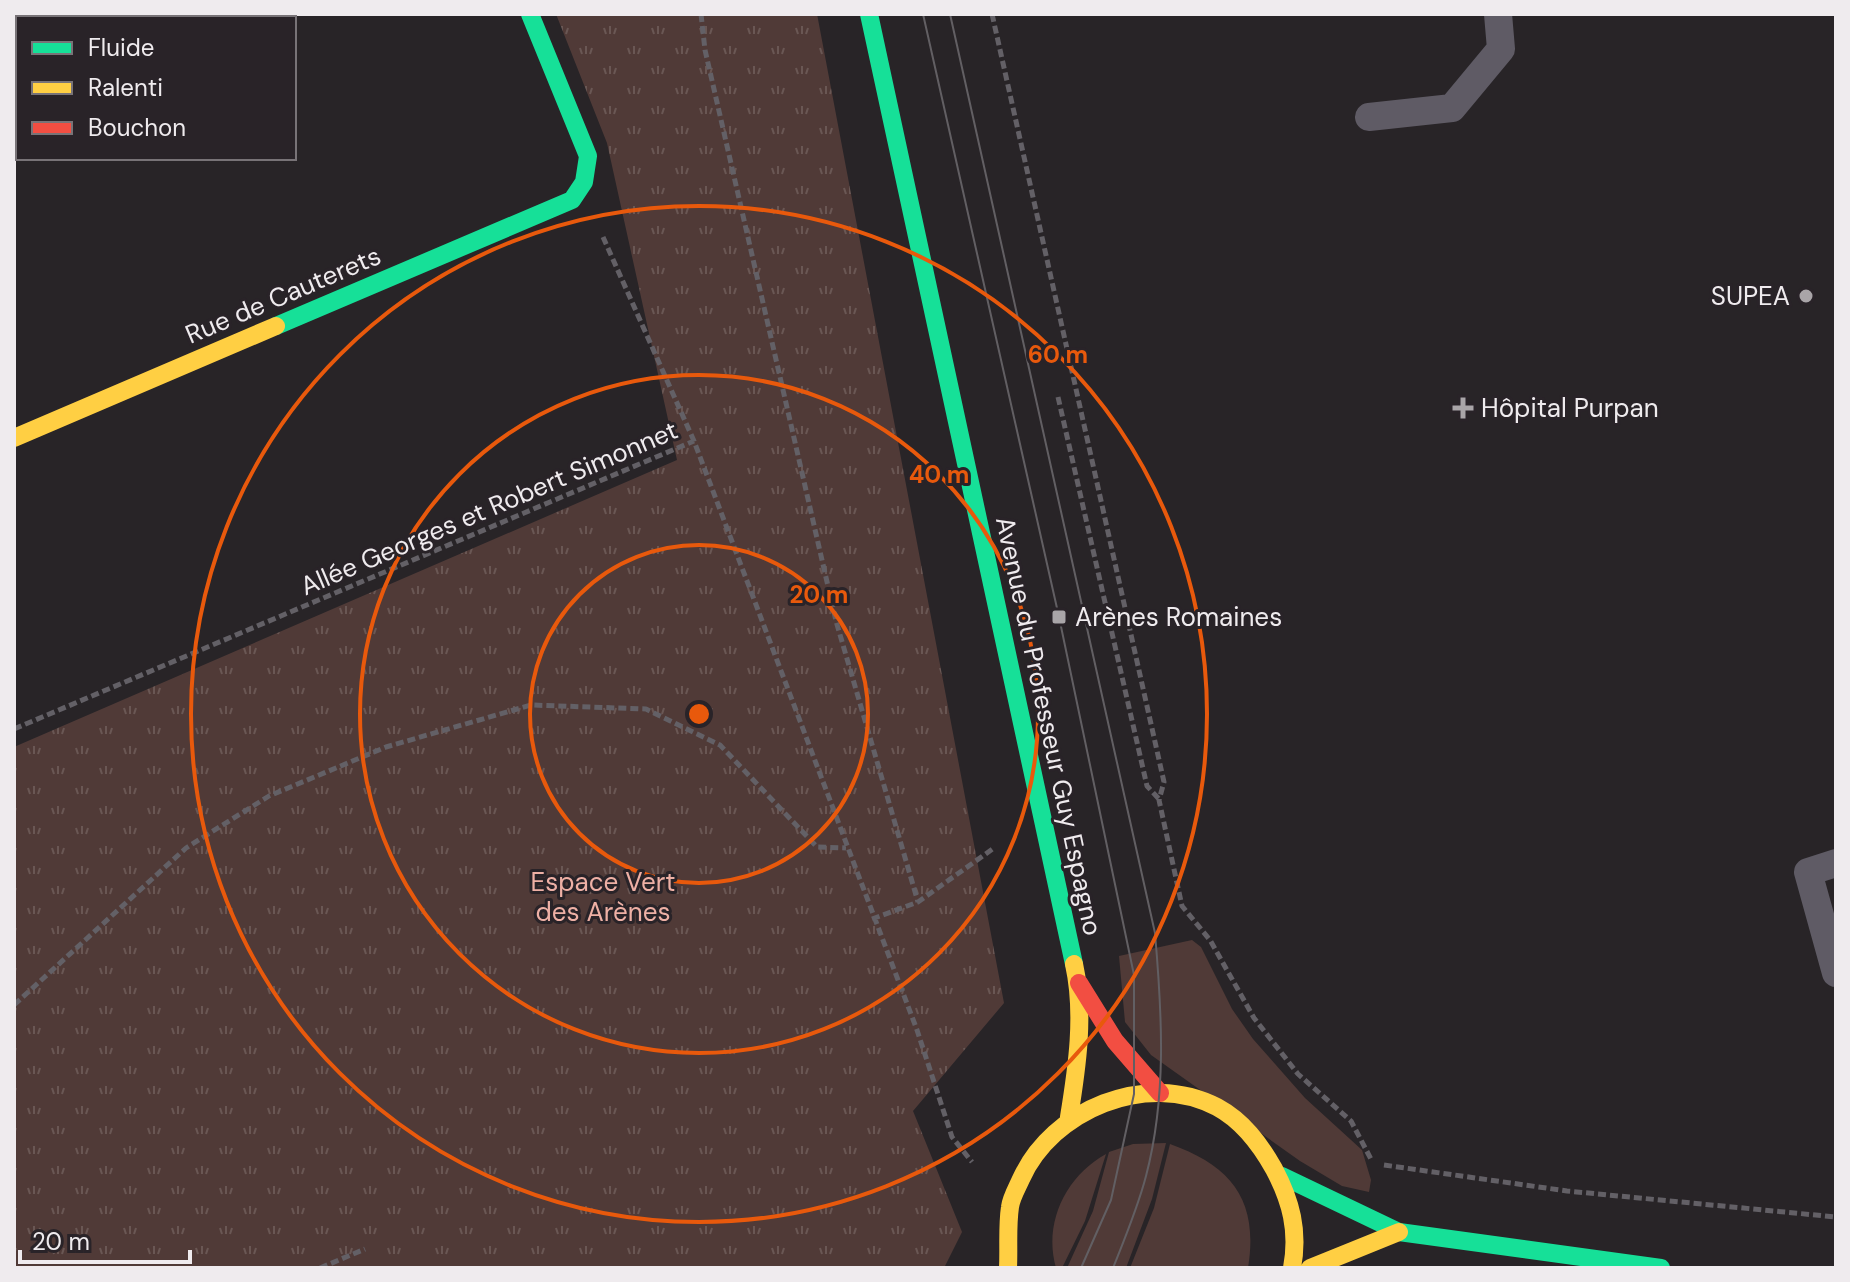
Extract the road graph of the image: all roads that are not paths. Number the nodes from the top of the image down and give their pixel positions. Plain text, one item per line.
1 (530, 14) edge
2 (869, 14) edge
3 (1498, 14) edge
4 (1369, 117) dead end
5 (14, 438) edge
6 (1836, 863) edge
7 (1836, 973) edge
8 (1078, 981) junction
9 (1160, 1093) junction
10 (1069, 1117) junction
11 (1282, 1176) junction
12 (1399, 1232) junction
13 (1008, 1268) edge
14 (1292, 1268) edge
15 (1310, 1268) edge
16 (1661, 1268) edge

1 - 5 street, Rue de Cauterets
2 - 8 street, Avenue du Professeur Guy Espagno
3 - 4 lane
6 - 7 lane
8 - 9 street, Avenue du Professeur Guy Espagno
8 - 10 street, Avenue du Professeur Guy Espagno
9 - 10 street
9 - 11 street
10 - 13 street
11 - 12 street
11 - 14 street
12 - 15 street
12 - 16 street

